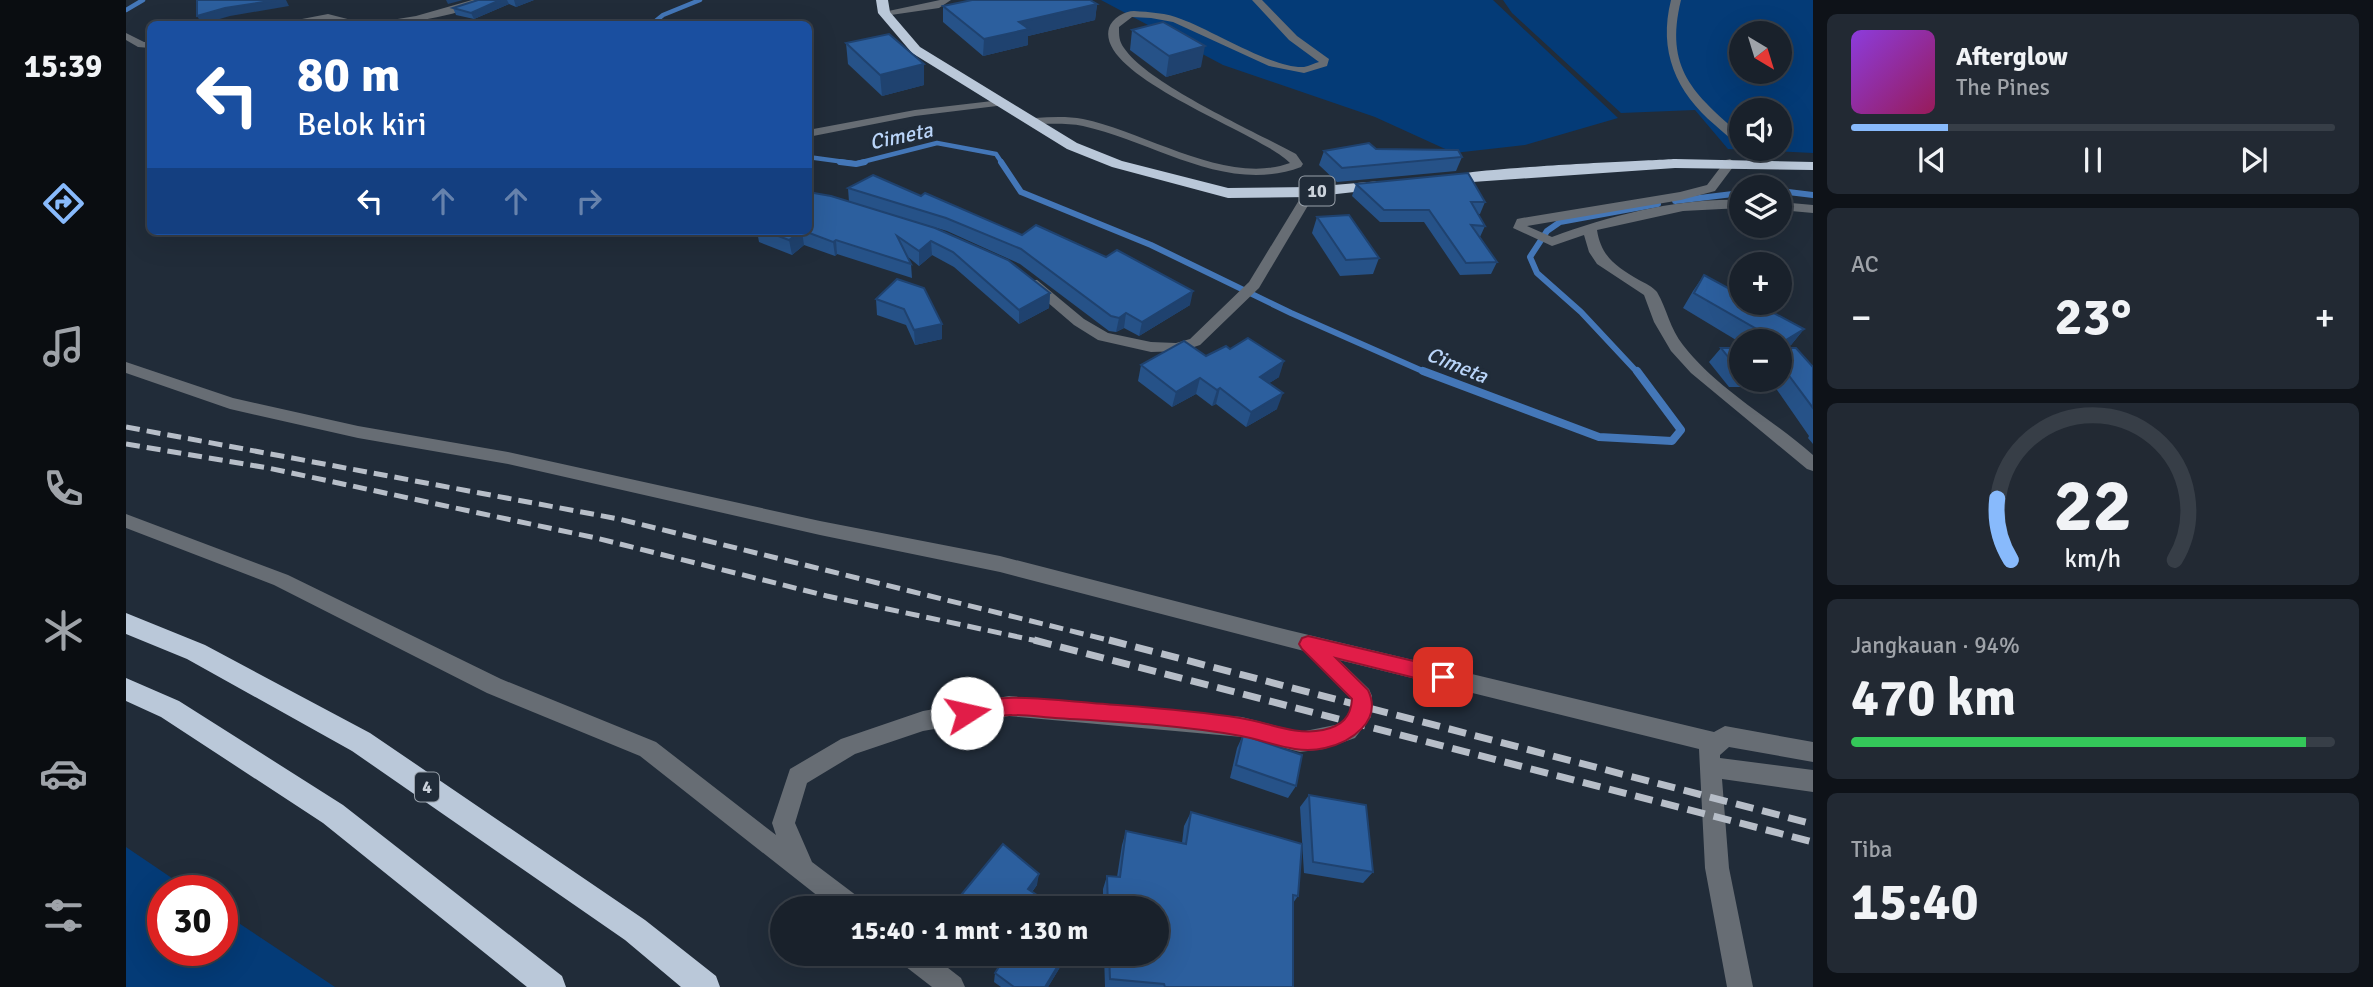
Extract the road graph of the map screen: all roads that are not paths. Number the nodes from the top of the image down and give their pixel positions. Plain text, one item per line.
1 (483, 0) edge
2 (946, 0) edge
3 (1257, 0) edge
4 (1676, 0) edge
5 (883, 7) edge
6 (301, 21) edge
7 (347, 21) edge
8 (407, 21) edge
9 (126, 36) edge
10 (147, 45) edge
11 (1001, 103) junction
12 (1035, 121) junction
13 (1729, 130) edge
14 (812, 133) edge
15 (1766, 161) edge
16 (1730, 163) junction
17 (1769, 163) junction
18 (1813, 166) edge
19 (1432, 181) edge
20 (1391, 184) edge
21 (1310, 192) junction
22 (1729, 203) edge
23 (1792, 207) edge
24 (1813, 209) edge
25 (1590, 228) junction
26 (1025, 277) edge
27 (126, 367) edge
28 (1813, 465) edge
29 (126, 521) edge
30 (126, 623) edge
31 (1308, 644) junction
32 (126, 689) edge
33 (1717, 743) junction
34 (1813, 752) edge
35 (1709, 767) junction
36 (1813, 781) edge
37 (804, 871) junction
38 (836, 896) edge
39 (925, 966) edge
40 (551, 987) edge
41 (705, 987) edge
42 (952, 987) edge
43 (1740, 987) edge

1 - 8 street
2 - 5 street
3 - 12 street
4 - 13 street
5 - 11 highway, 10
6 - 7 street
9 - 10 street
11 - 12 highway, 10
11 - 14 street
12 - 21 highway, 10
15 - 17 street
16 - 17 highway
16 - 19 highway
16 - 25 street
17 - 18 highway
20 - 21 highway, 10
21 - 26 street
22 - 25 street
23 - 24 street
25 - 28 street
27 - 31 street
29 - 37 street
30 - 41 highway, 4
31 - 33 street
31 - 37 street
32 - 40 highway
33 - 34 street
33 - 35 street
35 - 36 street
35 - 43 street
37 - 38 street
39 - 42 street

